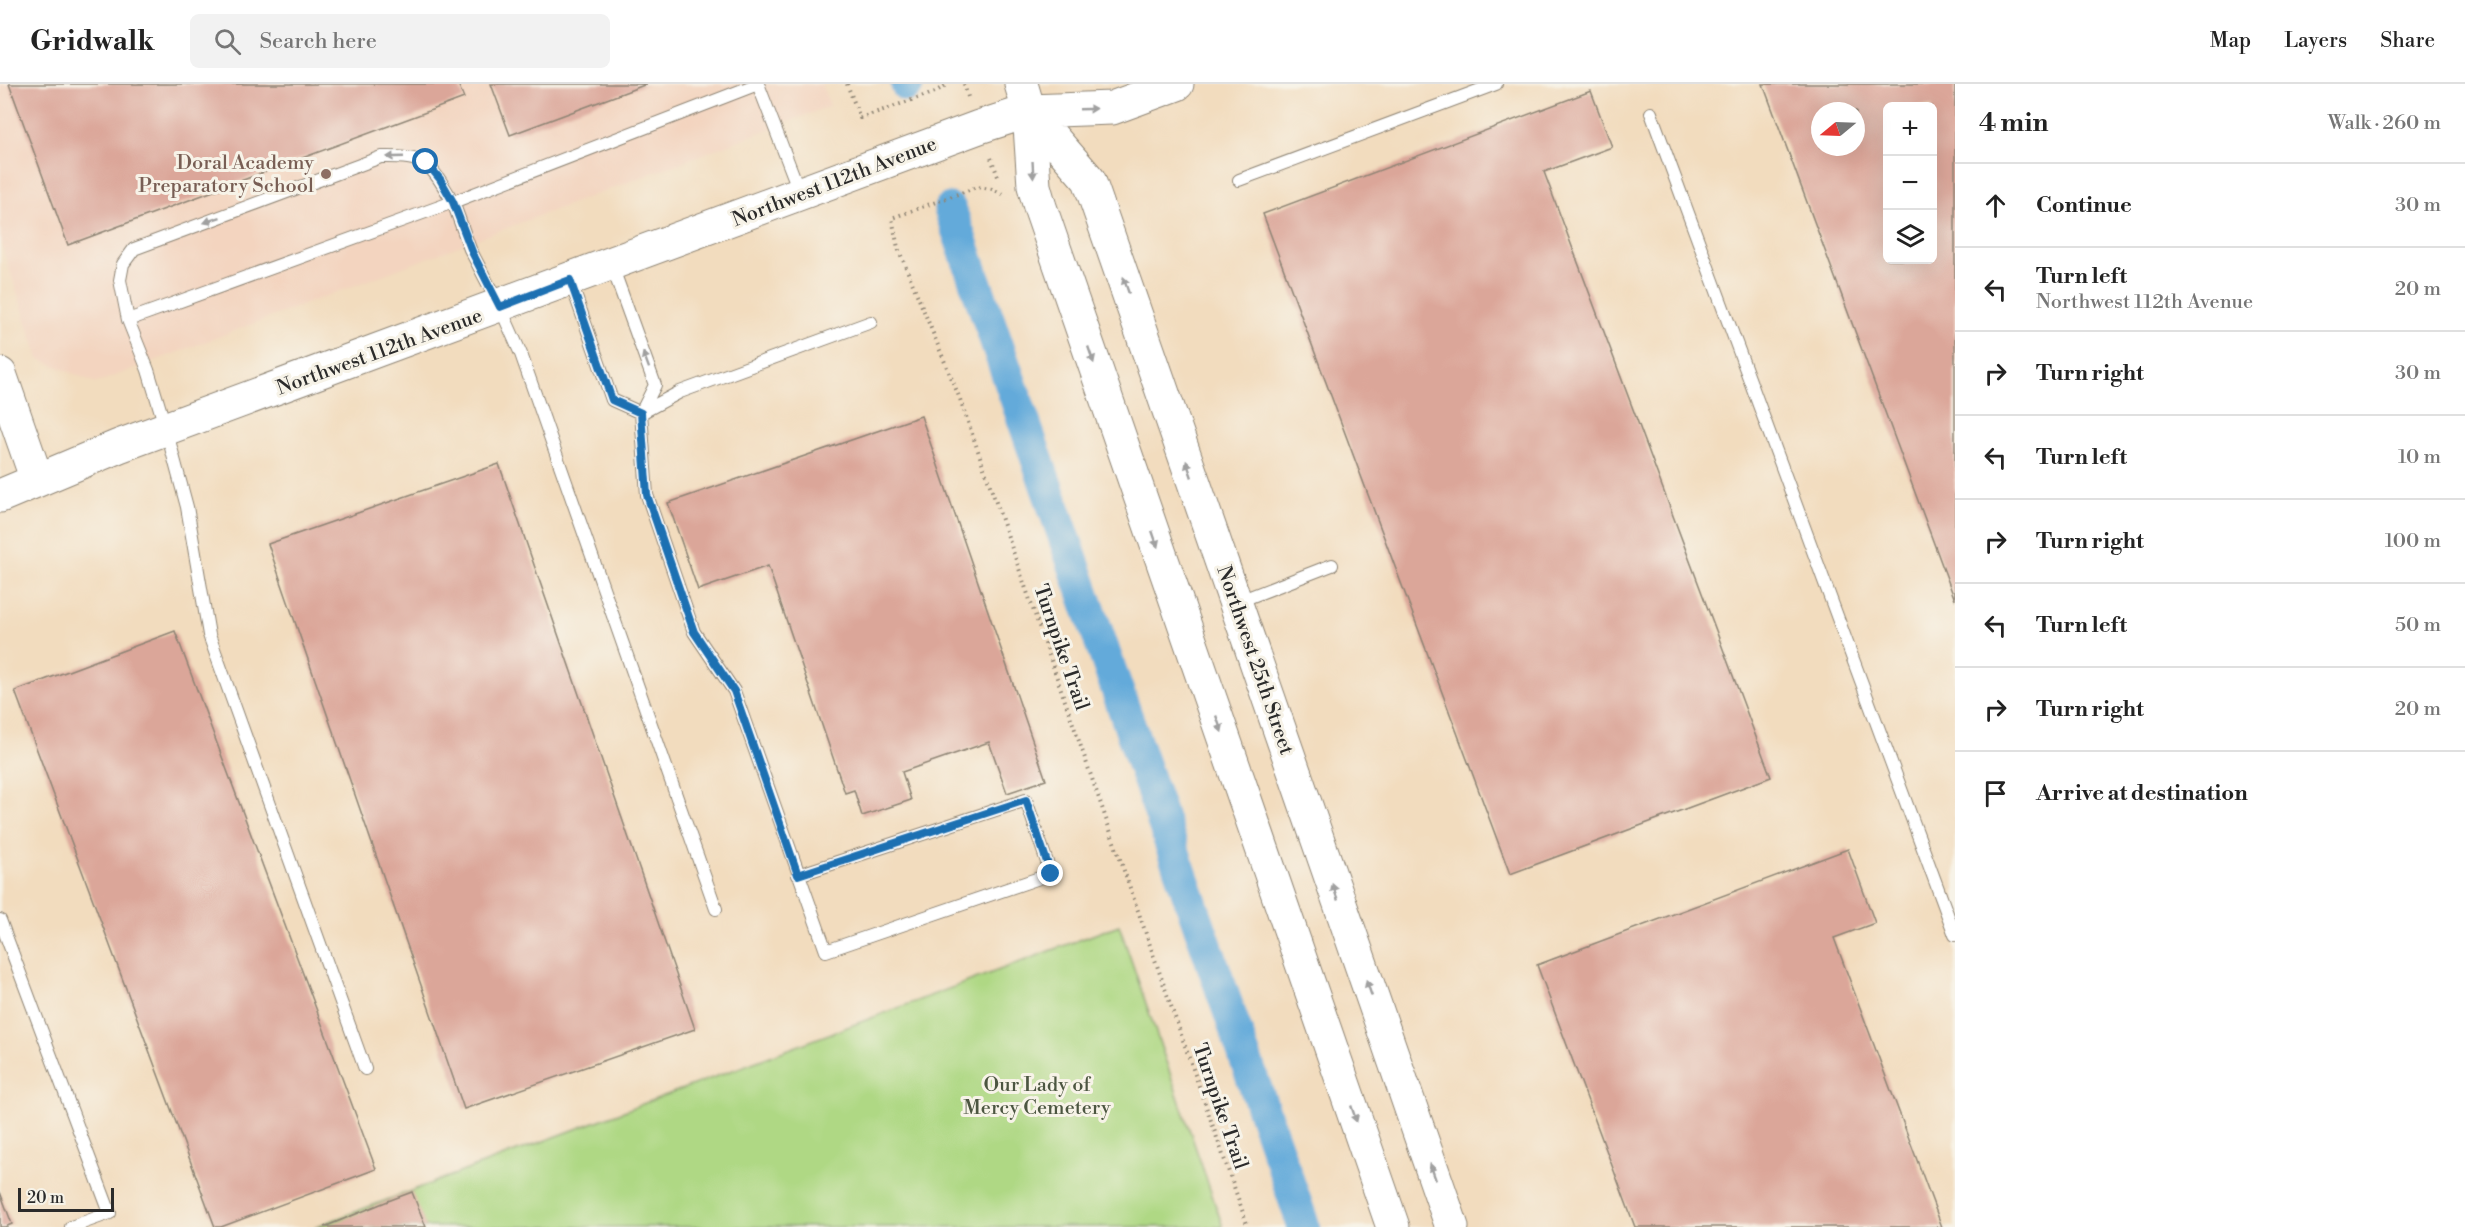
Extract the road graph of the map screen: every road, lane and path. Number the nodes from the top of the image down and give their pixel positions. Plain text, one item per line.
1 (848, 84) edge
2 (948, 84) edge
3 (1060, 84) edge
4 (1177, 84) edge
5 (1496, 84) edge
6 (1025, 98) edge
7 (1651, 113) dead end
8 (1239, 180) dead end
9 (800, 194) junction
10 (1011, 198) dead end
11 (453, 202) junction
12 (612, 265) junction
13 (570, 280) junction
14 (500, 307) junction
15 (128, 320) junction
16 (871, 322) dead end
17 (0, 374) edge
18 (641, 413) junction
19 (166, 429) junction
20 (37, 480) junction
21 (0, 496) edge
22 (1332, 565) dead end
23 (1235, 602) junction
24 (798, 875) junction
25 (716, 909) dead end
26 (0, 920) edge
27 (1955, 935) edge
28 (365, 1069) dead end
29 (71, 1227) edge
30 (1248, 1227) edge
31 (1393, 1227) edge
32 (1452, 1227) edge

1 - 2 path
3 - 6 main road, Northwest 112th Avenue
6 -> 4 main road, Northwest 112th Avenue
5 - 8 lane
6 - 9 main road, Northwest 112th Avenue
23 -> 6 main road, Northwest 25th Street
6 -> 31 main road
7 - 27 lane
9 - 11 lane
9 - 12 main road, Northwest 112th Avenue
10 - 30 path, Turnpike Trail
11 - 14 lane
11 - 15 lane
11 -> 15 lane
12 - 13 main road, Northwest 112th Avenue
18 -> 12 lane
13 - 14 main road, Northwest 112th Avenue
13 - 18 lane
14 - 19 main road, Northwest 112th Avenue
14 - 25 lane
15 - 19 lane
16 - 18 lane
17 - 20 main road
18 - 24 lane
19 - 20 main road, Northwest 112th Avenue
19 - 28 lane
20 - 21 main road, Northwest 112th Avenue
22 - 23 lane
32 -> 23 main road, Northwest 25th Street
24 - 24 lane
26 - 29 lane

